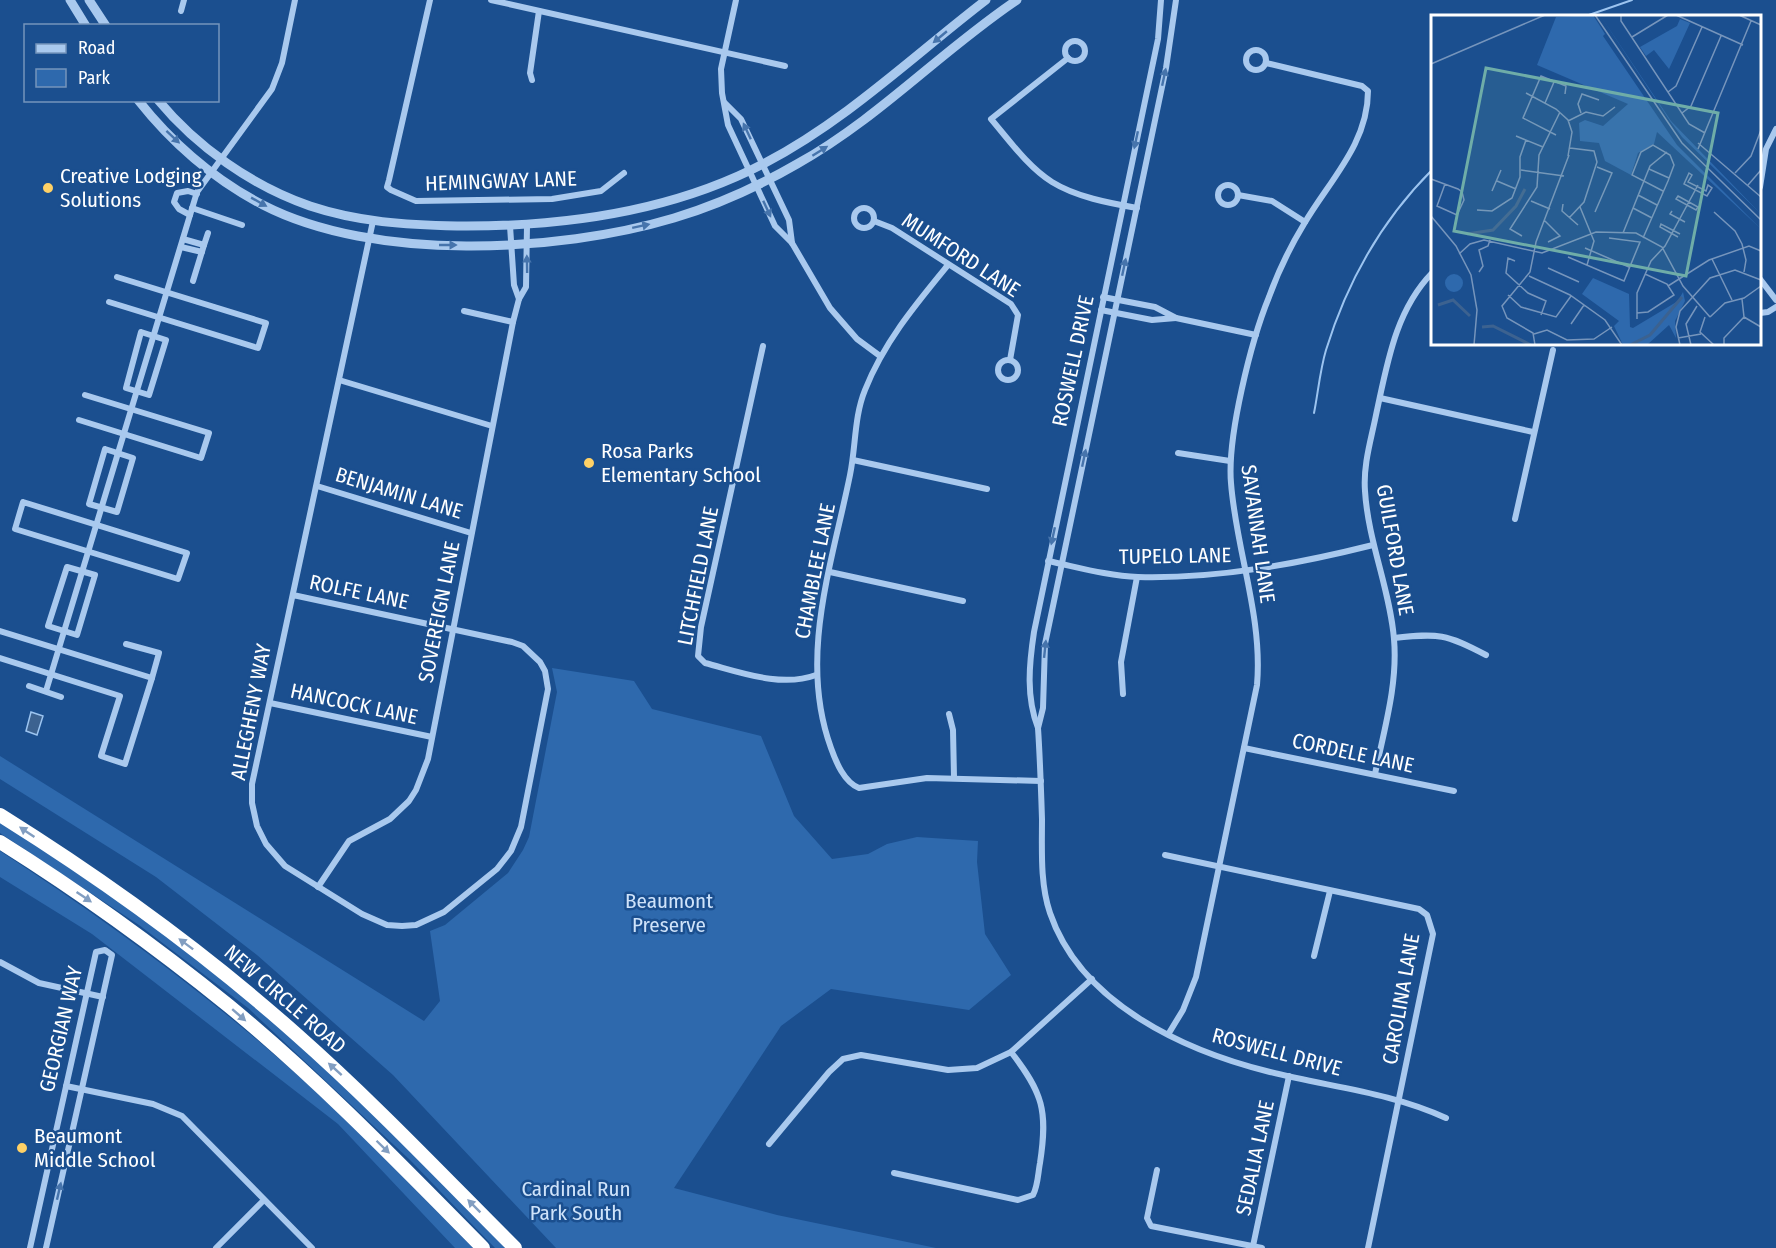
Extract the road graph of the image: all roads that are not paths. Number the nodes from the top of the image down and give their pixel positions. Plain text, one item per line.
1 (70, 0) edge
2 (89, 0) edge
3 (184, 0) edge
4 (295, 0) edge
5 (430, 0) edge
6 (491, 0) edge
7 (736, 0) edge
8 (986, 0) edge
9 (1017, 0) edge
10 (1161, 0) edge
11 (1176, 0) edge
12 (181, 12) dead end
13 (539, 12) junction
14 (85, 24) edge
15 (105, 24) edge
16 (724, 52) junction
17 (1068, 58) dead end
18 (1266, 63) dead end
19 (785, 66) dead end
20 (532, 80) dead end
21 (140, 102) edge
22 (160, 102) edge
23 (724, 103) junction
24 (1776, 129) edge
25 (221, 158) junction
26 (763, 165) junction
27 (210, 171) junction
28 (750, 171) junction
29 (624, 173) dead end
30 (770, 179) junction
31 (1761, 181) edge
32 (756, 186) junction
33 (197, 194) junction
34 (1238, 195) dead end
35 (1122, 205) junction
36 (1137, 208) junction
37 (191, 211) junction
38 (874, 220) dead end
39 (373, 221) junction
40 (1305, 222) junction
41 (242, 225) dead end
42 (510, 226) junction
43 (527, 226) junction
44 (208, 233) dead end
45 (370, 238) junction
46 (183, 239) junction
47 (526, 242) junction
48 (792, 243) junction
49 (511, 244) junction
50 (204, 245) junction
51 (180, 247) junction
52 (202, 252) junction
53 (948, 265) junction
54 (1431, 274) edge
55 (117, 277) dead end
56 (1761, 280) edge
57 (193, 281) dead end
58 (167, 293) junction
59 (1103, 297) junction
60 (519, 299) junction
61 (1118, 299) junction
62 (1776, 300) edge
63 (110, 302) dead end
64 (1776, 307) edge
65 (1101, 310) junction
66 (464, 311) dead end
67 (1115, 313) junction
68 (1761, 313) edge
69 (159, 316) junction
70 (1176, 318) junction
71 (513, 322) junction
72 (1256, 335) junction
73 (153, 336) junction
74 (763, 346) dead end
75 (1553, 350) dead end
76 (880, 356) junction
77 (1010, 360) dead end
78 (339, 380) junction
79 (136, 391) junction
80 (85, 395) dead end
81 (1380, 398) junction
82 (131, 410) junction
83 (79, 420) dead end
84 (492, 426) junction
85 (1533, 432) junction
86 (123, 434) junction
87 (117, 453) junction
88 (1178, 453) dead end
89 (853, 460) junction
90 (1230, 461) junction
91 (317, 486) junction
92 (987, 489) dead end
93 (101, 507) junction
94 (1515, 519) dead end
95 (96, 525) junction
96 (471, 533) junction
97 (1373, 545) junction
98 (88, 552) junction
99 (1048, 561) junction
100 (1061, 564) junction
101 (82, 571) junction
102 (1244, 571) junction
103 (830, 573) junction
104 (1137, 577) junction
105 (293, 595) junction
106 (963, 601) dead end
107 (453, 629) junction
108 (63, 630) junction
109 (0, 631) edge
110 (1394, 638) junction
111 (126, 644) dead end
112 (58, 648) junction
113 (1486, 655) dead end
114 (0, 658) edge
115 (51, 672) junction
116 (816, 675) junction
117 (152, 678) junction
118 (29, 686) dead end
119 (46, 691) junction
120 (1123, 694) dead end
121 (61, 697) dead end
122 (270, 703) junction
123 (949, 714) dead end
124 (1038, 728) junction
125 (432, 737) junction
126 (1244, 748) junction
127 (1375, 774) junction
128 (954, 777) junction
129 (1041, 782) junction
130 (1454, 791) dead end
131 (0, 815) edge
132 (0, 842) edge
133 (1165, 855) dead end
134 (1218, 869) junction
135 (318, 887) junction
136 (1330, 891) junction
137 (1314, 956) dead end
138 (0, 962) edge
139 (1092, 979) junction
140 (86, 993) junction
141 (103, 997) junction
142 (1169, 1033) junction
143 (1011, 1052) junction
144 (1289, 1076) junction
145 (66, 1086) junction
146 (82, 1089) junction
147 (1398, 1100) junction
148 (1446, 1118) dead end
149 (769, 1144) dead end
150 (1157, 1170) dead end
151 (894, 1173) dead end
152 (264, 1200) junction
153 (1252, 1246) junction
154 (30, 1248) edge
155 (46, 1248) edge
156 (216, 1248) edge
157 (312, 1248) edge
158 (483, 1248) edge
159 (515, 1248) edge
160 (1262, 1248) edge
161 (1368, 1248) edge

1 - 14 street
2 - 15 street
3 - 12 street
4 - 25 street
5 - 29 street, HEMINGWAY LANE
6 - 13 street
7 - 16 street
8 -> 26 street
30 -> 9 street
10 -> 35 street, ROSWELL DRIVE
36 -> 11 street, ROSWELL DRIVE
13 - 16 street
13 - 20 street
16 - 19 street
16 - 23 street
17 - 35 street
18 - 40 street, SAVANNAH LANE
21 -> 27 street
22 - 25 street
26 -> 23 street
23 - 28 street
24 - 31 street
25 - 27 street
25 - 39 street
26 - 28 street
26 - 30 street
27 - 33 street
27 -> 45 street
28 - 32 street
28 - 43 street
30 - 32 street
30 - 48 street
47 -> 32 street
32 -> 48 street
33 - 37 street
33 - 37 street
34 - 40 street
35 - 36 street
35 - 59 street, ROSWELL DRIVE
61 -> 36 street, ROSWELL DRIVE
37 - 41 street
37 - 46 street
38 - 53 street, MUMFORD LANE
39 - 42 street
39 - 45 street, ALLEGHENY WAY
40 - 72 street, SAVANNAH LANE
42 - 43 street
42 - 49 street, SOVEREIGN LANE
43 - 47 street, SOVEREIGN LANE
44 - 50 street
45 -> 49 street
45 - 78 street, ALLEGHENY WAY
46 - 50 street
46 - 51 street
47 - 49 street
60 -> 47 street, SOVEREIGN LANE
48 - 76 street
49 - 60 street, SOVEREIGN LANE
50 - 52 street
51 - 52 street
51 - 58 street
52 - 57 street
53 - 76 street, CHAMBLEE LANE
53 - 77 street, MUMFORD LANE
54 - 81 street, GUILFORD LANE
55 - 58 street
56 - 62 street
58 - 69 street
58 - 69 street
59 - 61 street
59 - 65 street, ROSWELL DRIVE
60 - 71 street, SOVEREIGN LANE
61 - 67 street, ROSWELL DRIVE
61 - 70 street
63 - 69 street
64 - 68 street
65 - 67 street
65 -> 99 street, ROSWELL DRIVE
66 - 71 street
67 - 70 street
100 -> 67 street, ROSWELL DRIVE
69 - 73 street
70 - 72 street
71 - 84 street, SOVEREIGN LANE
72 - 90 street, SAVANNAH LANE
73 - 79 street
73 - 79 street
73 - 79 street
74 - 116 street, LITCHFIELD LANE
75 - 85 street
76 - 89 street, CHAMBLEE LANE
78 - 84 street
78 - 91 street, ALLEGHENY WAY
79 - 82 street
80 - 82 street
81 - 85 street
81 - 97 street, GUILFORD LANE
82 - 86 street
82 - 86 street
83 - 86 street
84 - 96 street, SOVEREIGN LANE
85 - 94 street
86 - 87 street
87 - 93 street
87 - 93 street
87 - 93 street
88 - 90 street
89 - 92 street
89 - 103 street, CHAMBLEE LANE
90 - 102 street, SAVANNAH LANE
91 - 96 street, BENJAMIN LANE
91 - 105 street, ALLEGHENY WAY
93 - 95 street
95 - 98 street
95 - 98 street
95 - 98 street
96 - 107 street, SOVEREIGN LANE
97 - 102 street, TUPELO LANE
97 - 110 street, GUILFORD LANE
98 - 101 street
99 - 100 street, TUPELO LANE
99 - 124 street, ROSWELL DRIVE
100 - 104 street, TUPELO LANE
124 -> 100 street, ROSWELL DRIVE
101 - 108 street
101 - 108 street
101 - 108 street
102 - 104 street, TUPELO LANE
102 - 126 street, SAVANNAH LANE
103 - 106 street
103 - 116 street, CHAMBLEE LANE
104 - 120 street
105 - 107 street, ROLFE LANE
105 - 122 street, ALLEGHENY WAY
107 - 125 street, SOVEREIGN LANE
107 - 135 street, ALLEGHENY WAY
108 - 112 street
109 - 112 street
110 - 113 street
110 - 127 street, GUILFORD LANE
111 - 117 street
112 - 115 street
112 - 117 street
114 - 115 street
115 - 117 street
115 - 119 street
116 - 128 street, CHAMBLEE LANE
118 - 119 street
119 - 121 street
122 - 125 street, HANCOCK LANE
122 - 135 street, ALLEGHENY WAY
123 - 128 street
124 - 129 street, ROSWELL DRIVE
125 - 135 street, SOVEREIGN LANE
126 - 127 street, CORDELE LANE
126 - 134 street, SAVANNAH LANE
127 - 130 street, CORDELE LANE
128 - 129 street, CHAMBLEE LANE
129 - 139 street, ROSWELL DRIVE
159 -> 131 highway, NEW CIRCLE ROAD
132 -> 158 highway, NEW CIRCLE ROAD
133 - 134 street, CAROLINA LANE
134 - 136 street, CAROLINA LANE
134 - 142 street, SAVANNAH LANE
136 - 137 street
136 - 147 street, CAROLINA LANE
138 - 140 street
139 - 142 street, ROSWELL DRIVE
139 - 143 street
140 - 141 street
140 - 141 street, GEORGIAN WAY
140 - 145 street, GEORGIAN WAY
141 - 146 street, GEORGIAN WAY
142 - 144 street, ROSWELL DRIVE
143 - 149 street
143 - 151 street
144 - 147 street, ROSWELL DRIVE
144 - 153 street, SEDALIA LANE
145 - 146 street
145 - 154 street, GEORGIAN WAY
146 - 152 street
155 -> 146 street, GEORGIAN WAY
147 - 148 street, ROSWELL DRIVE
147 - 161 street, CAROLINA LANE
150 - 153 street
152 - 156 street
152 - 157 street
153 - 160 street

